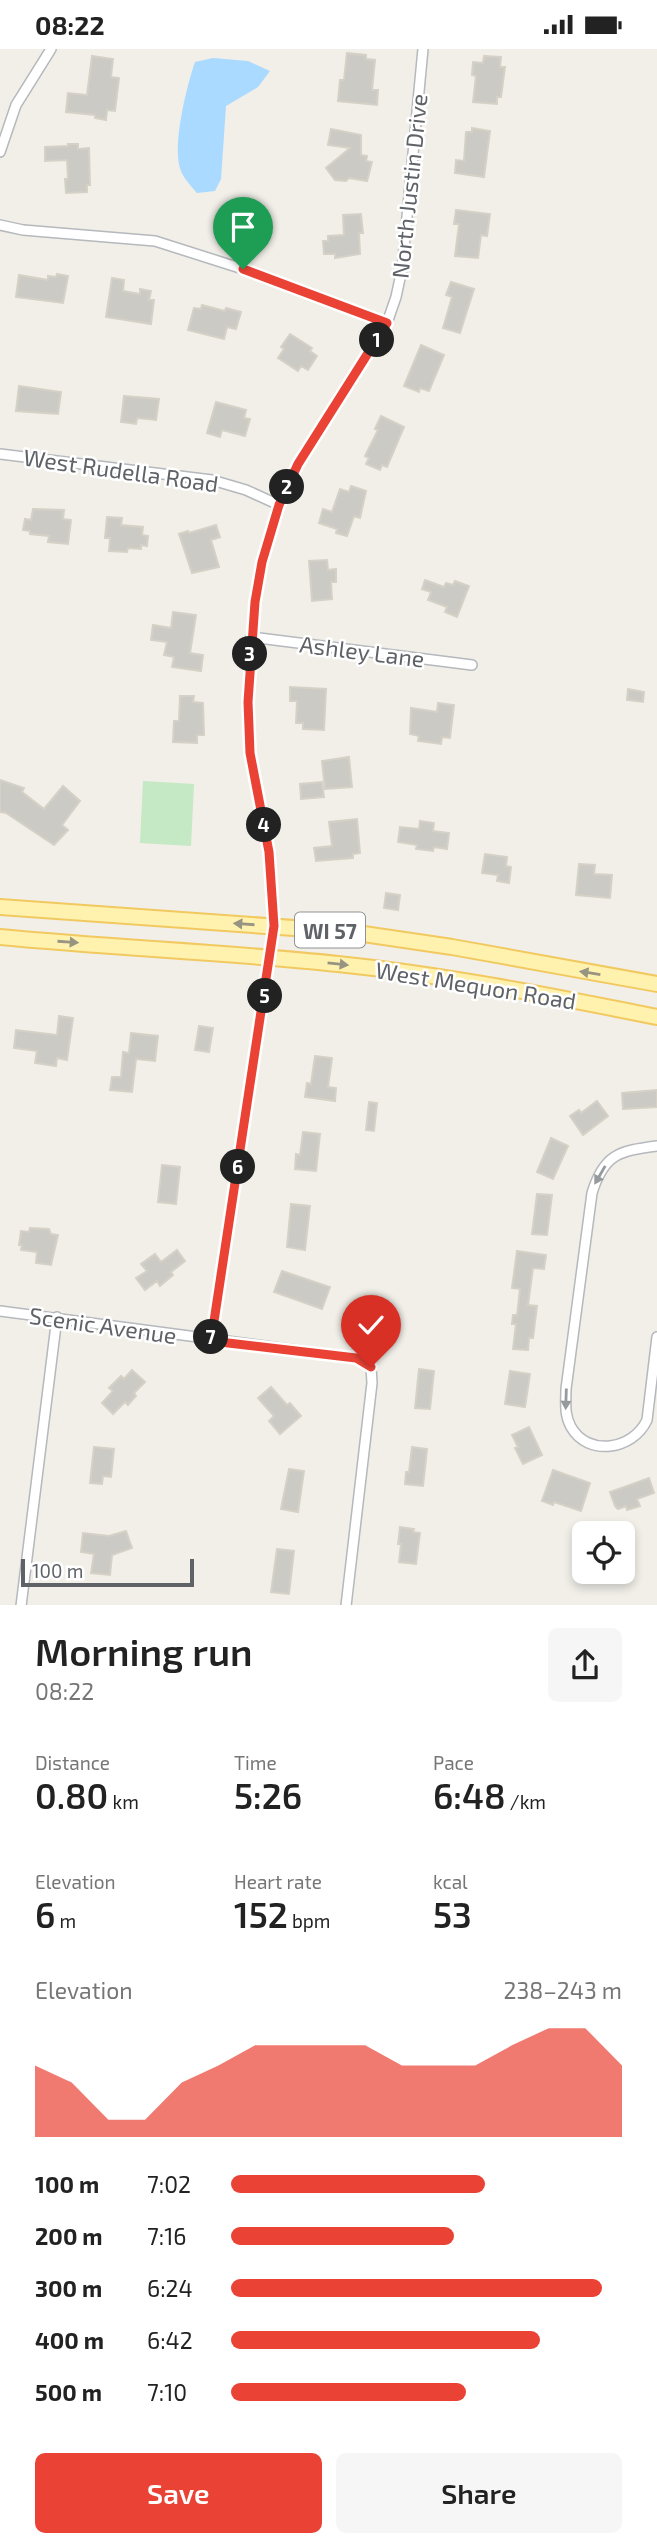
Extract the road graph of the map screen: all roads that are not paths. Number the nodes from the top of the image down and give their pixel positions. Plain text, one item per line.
1 (51, 49) edge
2 (423, 49) edge
3 (0, 152) edge
4 (0, 225) edge
5 (387, 323) junction
6 (0, 454) edge
7 (279, 505) junction
8 (251, 637) junction
9 (472, 665) dead end
10 (0, 907) edge
11 (274, 926) junction
12 (0, 937) edge
13 (270, 958) junction
14 (657, 984) edge
15 (657, 1017) edge
16 (657, 1146) edge
17 (0, 1311) edge
18 (57, 1317) junction
19 (657, 1337) edge
20 (211, 1341) junction
21 (21, 1605) edge
22 (345, 1605) edge

1 - 3 street
2 - 5 street, North Justin Drive
4 - 5 street
5 - 7 street, North Justin Drive
6 - 7 street, West Rudella Road
7 - 8 street, North Justin Drive
8 - 9 street, Ashley Lane
8 - 11 street, North Justin Drive
11 -> 10 main road, West Mequon Road / WI 57
11 - 13 street, North Justin Drive
14 -> 11 main road, West Mequon Road / WI 57
12 -> 13 main road, West Mequon Road / WI 57
13 -> 15 main road, West Mequon Road / WI 57
13 - 20 street, North Justin Drive
16 -> 19 street
17 - 18 street, Scenic Avenue
18 - 20 street, Scenic Avenue
18 - 21 street
20 - 22 street, Scenic Avenue

